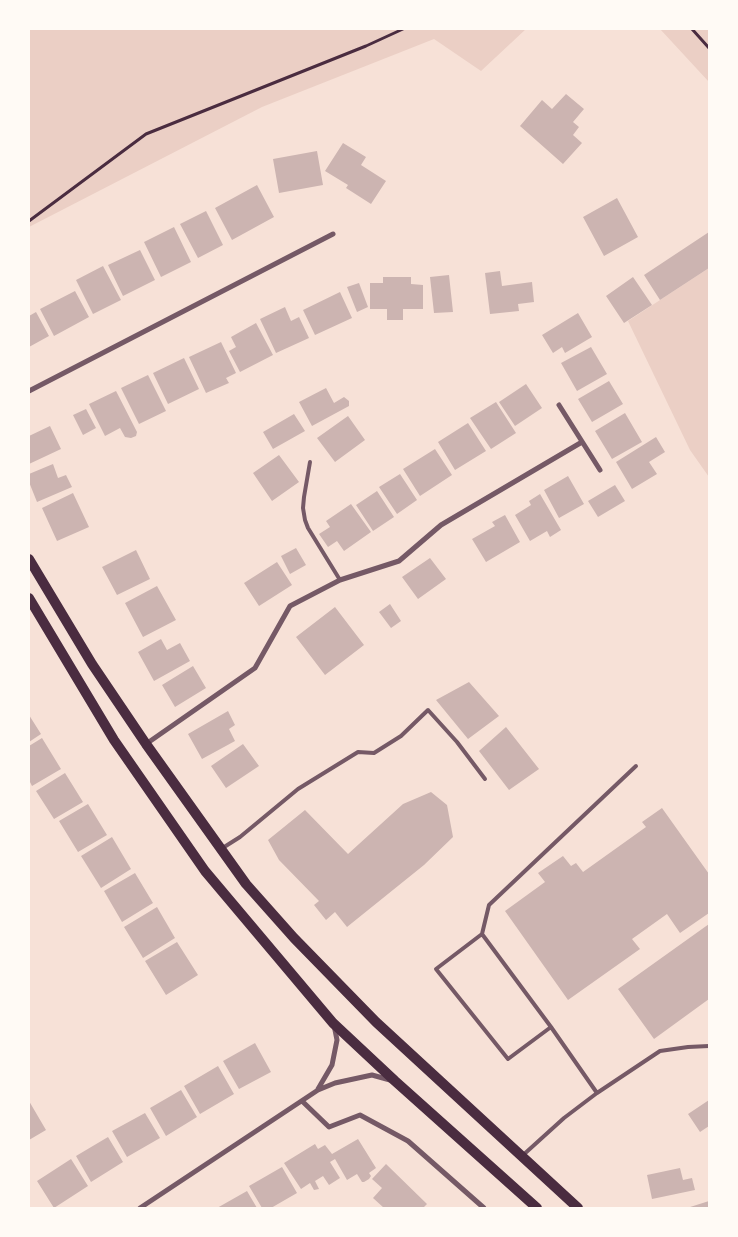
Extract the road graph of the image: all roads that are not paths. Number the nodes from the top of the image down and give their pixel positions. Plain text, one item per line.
1 (333, 234) dead end
2 (29, 392) edge
3 (559, 406) dead end
4 (582, 442) junction
5 (310, 462) dead end
6 (600, 470) dead end
7 (29, 559) edge
8 (340, 580) junction
9 (29, 598) edge
10 (146, 744) junction
11 (636, 766) dead end
12 (485, 779) dead end
13 (221, 849) junction
14 (482, 934) junction
15 (333, 1023) junction
16 (551, 1027) junction
17 (709, 1046) edge
18 (395, 1081) junction
19 (318, 1090) junction
20 (597, 1092) junction
21 (302, 1101) junction
22 (522, 1156) junction
23 (140, 1208) edge
24 (484, 1208) edge
25 (538, 1208) edge
26 (578, 1208) edge

1 - 2 street
3 - 4 street
4 - 6 street
4 - 8 street
5 - 8 lane
7 - 10 main road
8 - 10 street
9 - 15 main road
10 - 13 main road
11 - 14 lane
12 - 13 lane
13 - 22 main road
14 - 16 lane
14 - 16 lane
15 - 18 main road
15 - 19 street
16 - 20 lane
17 - 20 lane
18 - 19 street
18 - 25 main road
19 - 21 street
20 - 22 lane
21 - 23 street
21 - 24 street
22 - 26 main road

